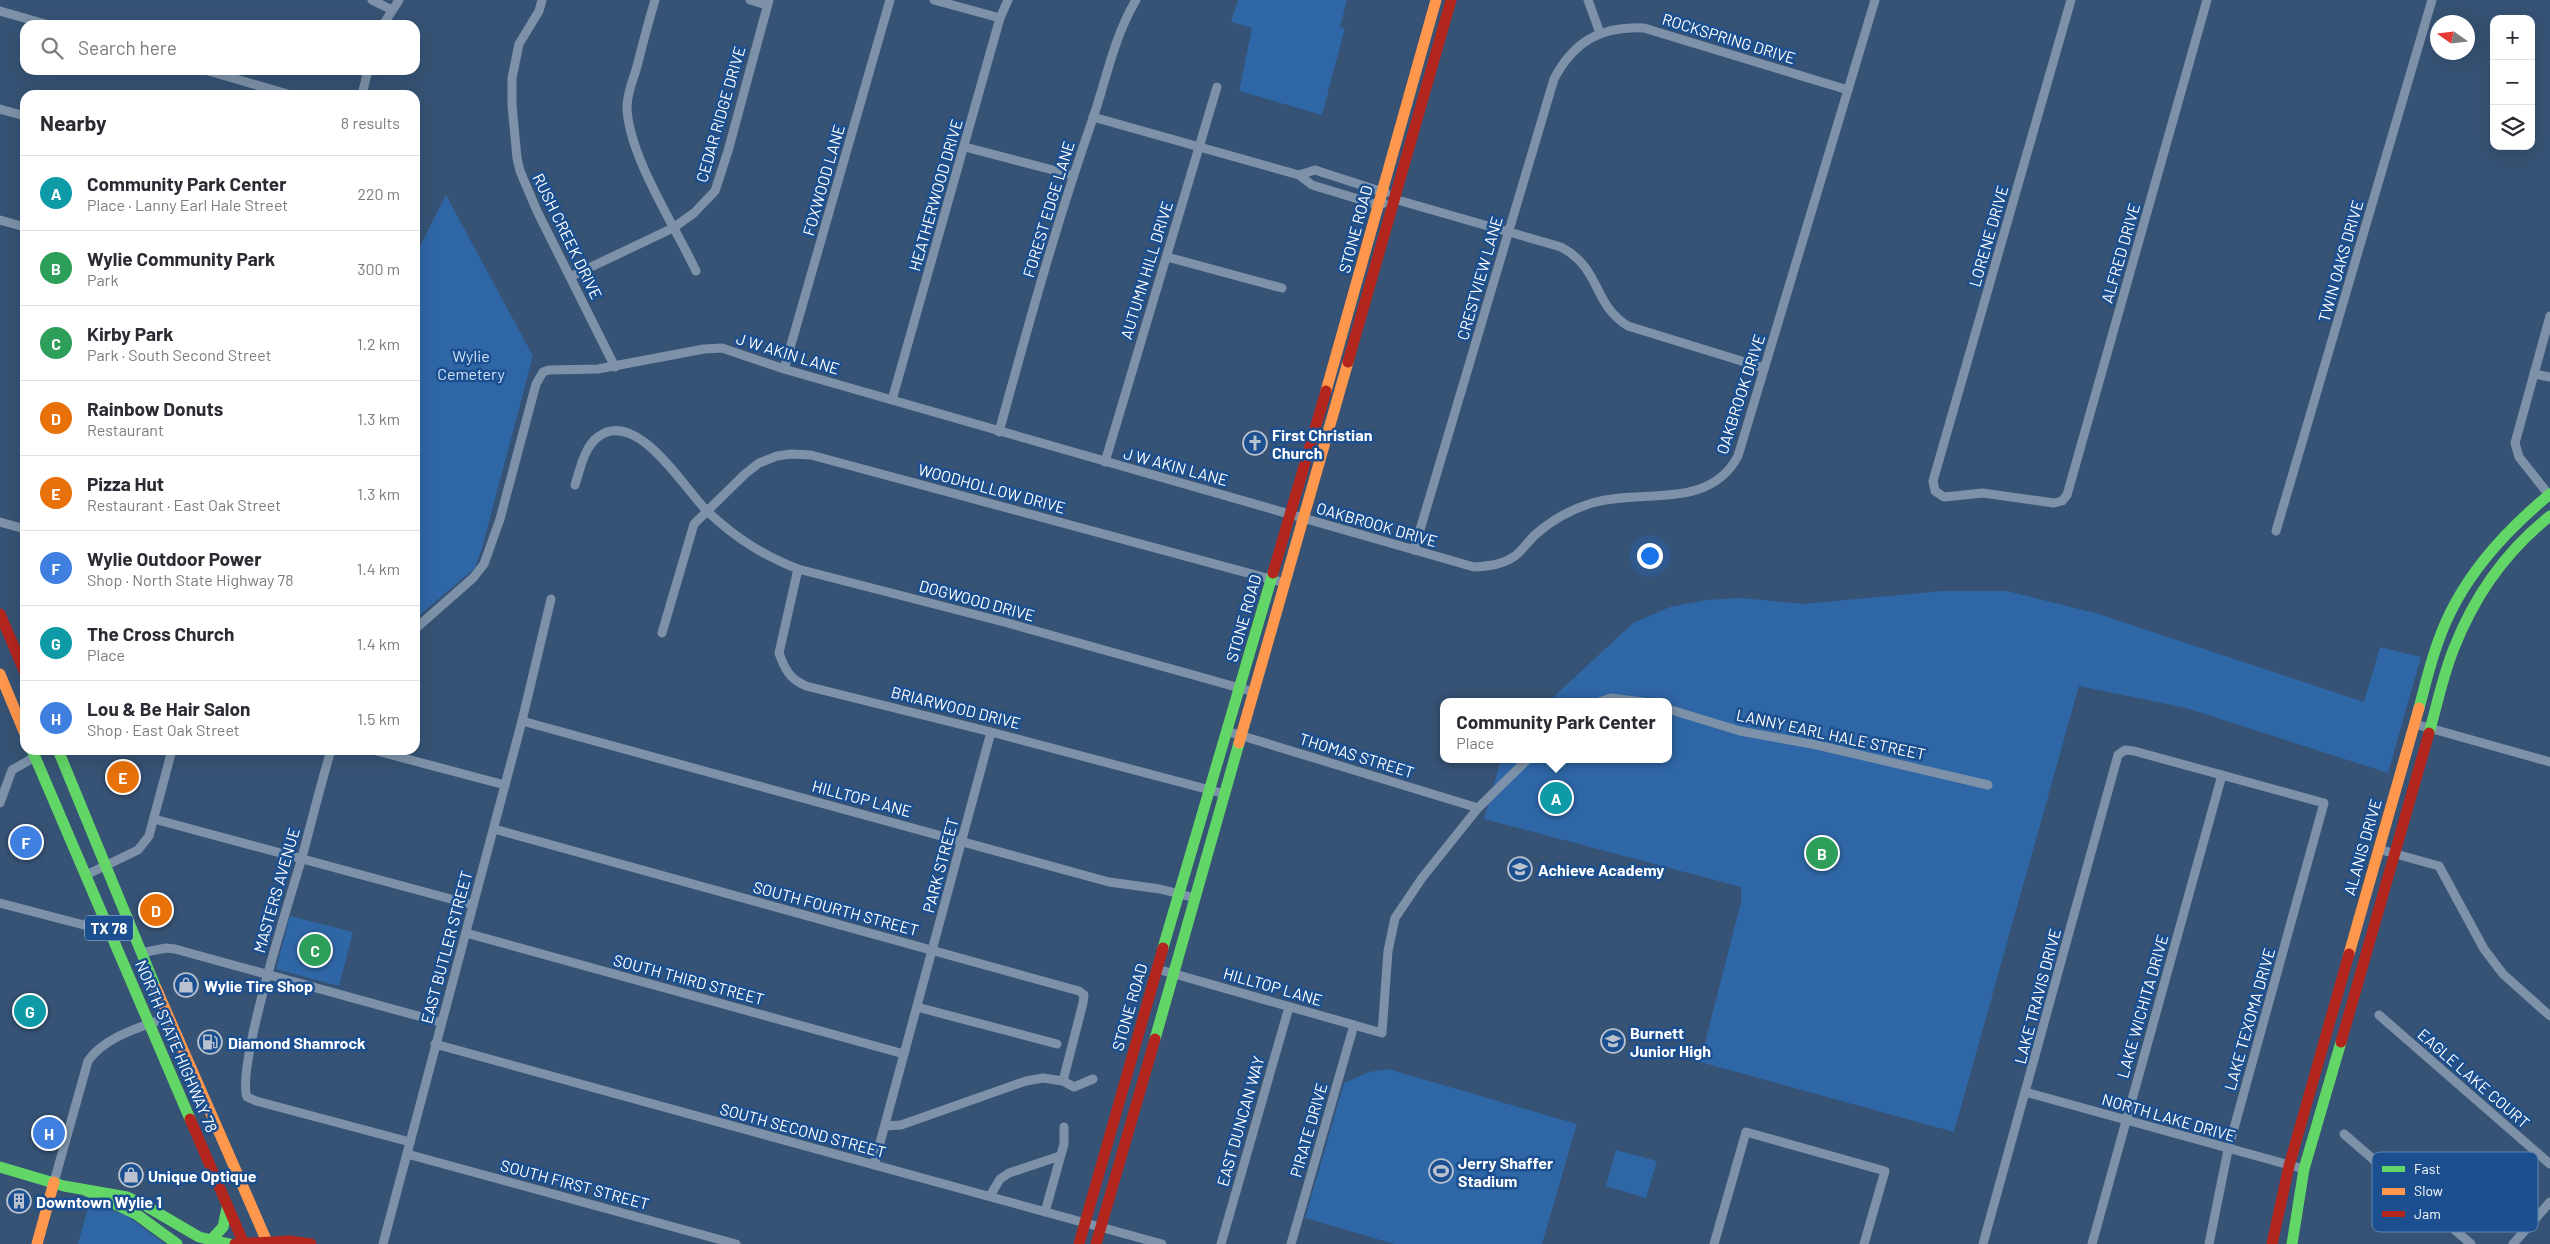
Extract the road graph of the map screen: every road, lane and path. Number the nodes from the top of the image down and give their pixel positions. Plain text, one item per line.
1 (372, 0) edge
2 (398, 0) edge
3 (542, 0) edge
4 (654, 0) edge
5 (750, 0) edge
6 (890, 0) edge
7 (934, 0) edge
8 (1008, 0) edge
9 (1136, 0) edge
10 (1436, 0) edge
11 (1451, 0) edge
12 (1588, 0) edge
13 (1875, 0) edge
14 (2071, 0) edge
15 (2207, 0) edge
16 (2432, 0) edge
17 (768, 2) edge
18 (392, 10) junction
19 (0, 11) edge
20 (1000, 18) junction
21 (32, 20) edge
22 (386, 20) edge
23 (1600, 33) junction
24 (1421, 52) junction
25 (1435, 56) junction
26 (222, 75) edge
27 (367, 75) edge
28 (1217, 87) dead end
29 (275, 90) edge
30 (363, 90) edge
31 (1848, 90) junction
32 (0, 109) edge
33 (20, 115) edge
34 (1093, 117) junction
35 (965, 147) junction
36 (1198, 147) junction
37 (1072, 175) junction
38 (1299, 175) junction
39 (1383, 190) junction
40 (1394, 199) junction
41 (1378, 205) junction
42 (0, 220) edge
43 (20, 226) edge
44 (673, 228) junction
45 (1508, 232) junction
46 (1166, 257) junction
47 (696, 270) dead end
48 (572, 276) junction
49 (1282, 288) dead end
50 (2550, 316) edge
51 (615, 367) junction
52 (1764, 368) junction
53 (784, 369) junction
54 (2534, 374) junction
55 (2550, 376) edge
56 (892, 400) junction
57 (999, 432) junction
58 (1105, 462) junction
59 (575, 485) dead end
60 (2550, 495) edge
61 (2050, 502) joint
62 (707, 510) junction
63 (1290, 514) junction
64 (2550, 516) edge
65 (1304, 518) junction
66 (0, 522) edge
67 (20, 528) edge
68 (2276, 531) dead end
69 (1414, 550) junction
70 (798, 569) junction
71 (1271, 579) junction
72 (1285, 583) junction
73 (551, 600) dead end
74 (0, 614) edge
75 (420, 625) edge
76 (662, 633) dead end
77 (20, 661) edge
78 (0, 674) edge
79 (1239, 687) junction
80 (1254, 692) junction
81 (1672, 710) edge
82 (522, 721) junction
83 (20, 722) edge
84 (2415, 724) junction
85 (2430, 728) junction
86 (1226, 731) junction
87 (991, 732) junction
88 (1242, 736) junction
89 (32, 755) edge
90 (33, 755) edge
91 (60, 755) edge
92 (171, 755) edge
93 (329, 755) edge
94 (393, 755) edge
95 (2550, 762) edge
96 (1524, 763) edge
97 (2222, 775) junction
98 (505, 785) junction
99 (1988, 786) dead end
100 (1209, 790) junction
101 (1225, 794) junction
102 (0, 803) edge
103 (1478, 808) junction
104 (154, 819) junction
105 (494, 829) junction
106 (962, 841) junction
107 (2378, 849) junction
108 (2394, 853) junction
109 (302, 858) junction
110 (106, 865) junction
111 (86, 875) junction
112 (1179, 894) junction
113 (1195, 898) junction
114 (0, 903) edge
115 (473, 905) junction
116 (84, 925) dead end
117 (466, 934) junction
118 (933, 950) junction
119 (142, 953) junction
120 (1157, 969) junction
121 (1174, 973) junction
122 (268, 975) junction
123 (917, 1007) junction
124 (1289, 1007) junction
125 (2379, 1015) dead end
126 (2550, 1016) edge
127 (169, 1017) junction
128 (440, 1022) junction
129 (151, 1024) junction
130 (1354, 1025) junction
131 (435, 1044) junction
132 (1057, 1044) dead end
133 (904, 1054) junction
134 (1093, 1079) dead end
135 (1063, 1082) junction
136 (2026, 1092) junction
137 (2126, 1121) junction
138 (886, 1126) junction
139 (1064, 1127) dead end
140 (2344, 1134) dead end
141 (410, 1142) junction
142 (2228, 1150) junction
143 (2536, 1152) edge
144 (407, 1154) junction
145 (2538, 1154) edge
146 (1060, 1156) junction
147 (2372, 1158) edge
148 (2550, 1164) edge
149 (874, 1165) junction
150 (2290, 1166) junction
151 (0, 1167) edge
152 (2304, 1170) junction
153 (54, 1182) junction
154 (85, 1190) junction
155 (990, 1196) junction
156 (2550, 1202) edge
157 (227, 1208) junction
158 (1045, 1212) junction
159 (2538, 1216) edge
160 (1086, 1222) junction
161 (1101, 1226) junction
162 (2457, 1232) edge
163 (2524, 1232) edge
164 (210, 1241) junction
165 (268, 1243) edge
166 (1717, 1243) edge
167 (37, 1244) edge
168 (177, 1244) edge
169 (230, 1244) edge
170 (235, 1244) edge
171 (244, 1244) edge
172 (311, 1244) edge
173 (383, 1244) edge
174 (736, 1244) edge
175 (1079, 1244) edge
176 (1096, 1244) edge
177 (1162, 1244) edge
178 (1221, 1244) edge
179 (1291, 1244) edge
180 (1864, 1244) edge
181 (1983, 1244) edge
182 (2092, 1244) edge
183 (2209, 1244) edge
184 (2272, 1244) edge
185 (2292, 1244) edge
186 (2471, 1244) edge
187 (2513, 1244) edge

1 - 18 street
2 - 18 street
3 - 48 street, RUSH CREEK DRIVE
4 - 44 street
5 - 17 street
6 - 53 street, FOXWOOD LANE
7 - 20 street
8 - 20 street, HEATHERWOOD DRIVE
9 - 34 street, FOREST EDGE LANE
10 - 24 main road, STONE ROAD
11 - 25 main road, STONE ROAD
12 - 23 street
13 - 31 street, OAKBROOK DRIVE
14 - 61 street, LORENE DRIVE
15 - 61 street, ALFRED DRIVE
16 - 68 street, TWIN OAKS DRIVE
17 - 44 street, CEDAR RIDGE DRIVE
18 - 22 street
19 - 21 street
20 - 35 street, HEATHERWOOD DRIVE
23 - 31 street, ROCKSPRING DRIVE
23 - 45 street, CRESTVIEW LANE
24 - 25 main road
24 - 39 main road, STONE ROAD
25 - 40 main road, STONE ROAD
26 - 29 street
27 - 30 street
28 - 36 street, AUTUMN HILL DRIVE
31 - 52 street, OAKBROOK DRIVE
32 - 33 street
34 - 36 street
34 - 37 street, FOREST EDGE LANE
35 - 37 street
35 - 56 street, HEATHERWOOD DRIVE
36 - 38 street
36 - 46 street, AUTUMN HILL DRIVE
37 - 57 street, FOREST EDGE LANE
38 - 39 street
38 - 41 street
39 - 40 street
39 - 41 main road, STONE ROAD
40 - 41 street
40 - 45 street
40 - 65 main road, STONE ROAD
41 - 63 main road, STONE ROAD
42 - 43 street
44 - 47 street
44 - 48 street, CEDAR RIDGE DRIVE
45 - 52 street
45 - 69 street, CRESTVIEW LANE
46 - 49 street
46 - 58 street, AUTUMN HILL DRIVE
48 - 51 street, RUSH CREEK DRIVE
50 - 54 street
51 - 53 street, J W AKIN LANE
51 - 75 street, J W AKIN LANE
52 - 69 street, OAKBROOK DRIVE
53 - 56 street, J W AKIN LANE
54 - 55 street
54 - 60 street
56 - 57 street, J W AKIN LANE
57 - 58 street, J W AKIN LANE
58 - 63 street, J W AKIN LANE
59 - 62 street, DOGWOOD DRIVE
60 - 84 main road, ALANIS DRIVE
62 - 70 street, DOGWOOD DRIVE
62 - 71 street, WOODHOLLOW DRIVE
62 - 76 street, WOODHOLLOW DRIVE
63 - 65 street, J W AKIN LANE
63 - 71 main road, STONE ROAD
64 - 85 main road, ALANIS DRIVE
65 - 69 street, OAKBROOK DRIVE
65 - 72 main road, STONE ROAD
66 - 67 street
70 - 79 street, DOGWOOD DRIVE
70 - 87 street, BRIARWOOD DRIVE
71 - 72 street, WOODHOLLOW DRIVE
71 - 79 main road, STONE ROAD
72 - 80 main road, STONE ROAD
73 - 82 street, EAST BUTLER STREET
74 - 77 main road
78 - 83 main road
79 - 80 street, DOGWOOD DRIVE
79 - 86 main road, STONE ROAD
80 - 88 main road, STONE ROAD
81 - 99 street, LANNY EARL HALE STREET
82 - 98 street, EAST BUTLER STREET
82 - 106 street, HILLTOP LANE
84 - 85 street
84 - 107 main road, ALANIS DRIVE
85 - 95 street
85 - 108 main road, ALANIS DRIVE
86 - 88 street, THOMAS STREET
86 - 100 main road, STONE ROAD
87 - 100 street, BRIARWOOD DRIVE
87 - 106 street, PARK STREET
88 - 101 main road, STONE ROAD
88 - 103 street, THOMAS STREET
89 - 102 street
90 - 111 main road, NORTH STATE HIGHWAY 78 / TX 78
91 - 110 main road, NORTH STATE HIGHWAY 78 / TX 78
92 - 104 street
93 - 109 street, MASTERS AVENUE
94 - 98 street
96 - 103 street
97 - 136 street, LAKE TRAVIS DRIVE
97 - 137 street, LAKE WICHITA DRIVE
97 - 142 street, LAKE TEXOMA DRIVE
98 - 105 street, EAST BUTLER STREET
100 - 101 street, BRIARWOOD DRIVE
100 - 112 main road, STONE ROAD
101 - 113 main road, STONE ROAD
103 - 130 street, HILLTOP LANE
104 - 109 street
104 - 110 street
105 - 115 street, EAST BUTLER STREET
105 - 118 street, SOUTH FOURTH STREET
106 - 112 street, HILLTOP LANE
106 - 118 street, PARK STREET
107 - 108 street
107 - 150 main road, ALANIS DRIVE
108 - 126 street
108 - 152 main road, ALANIS DRIVE
109 - 115 street
109 - 122 street, MASTERS AVENUE
110 - 111 street
110 - 119 main road, NORTH STATE HIGHWAY 78 / TX 78
111 - 129 main road, NORTH STATE HIGHWAY 78 / TX 78
112 - 113 street, HILLTOP LANE
112 - 120 main road, STONE ROAD
113 - 121 main road, STONE ROAD
114 - 116 street
115 - 117 street, EAST BUTLER STREET
117 - 128 street, EAST BUTLER STREET
117 - 133 street, SOUTH THIRD STREET
118 - 123 street, PARK STREET
118 - 135 street, SOUTH FOURTH STREET
119 - 122 street
119 - 127 main road, NORTH STATE HIGHWAY 78 / TX 78
120 - 121 street, HILLTOP LANE
120 - 160 main road, STONE ROAD
121 - 124 street, HILLTOP LANE
121 - 161 main road, STONE ROAD
122 - 128 street
122 - 141 street, MASTERS AVENUE
123 - 132 street
123 - 133 street, PARK STREET
124 - 130 street, HILLTOP LANE
124 - 178 street, EAST DUNCAN WAY
125 - 143 street, EAGLE LAKE COURT
127 - 129 street
127 - 165 main road, NORTH STATE HIGHWAY 78 / TX 78
128 - 131 street, EAST BUTLER STREET
129 - 153 street
129 - 157 main road, NORTH STATE HIGHWAY 78 / TX 78
130 - 179 street, PIRATE DRIVE
131 - 141 street, EAST BUTLER STREET
131 - 149 street, SOUTH SECOND STREET
133 - 138 street, PARK STREET
134 - 135 street
135 - 138 street
136 - 137 street, NORTH LAKE DRIVE
136 - 181 street, LAKE TRAVIS DRIVE
137 - 142 street, NORTH LAKE DRIVE
137 - 182 street, LAKE WICHITA DRIVE
138 - 149 street, PARK STREET
139 - 146 street
140 - 147 street
141 - 144 street, EAST BUTLER STREET
142 - 150 street, NORTH LAKE DRIVE
142 - 183 street, LAKE TEXOMA DRIVE
144 - 173 street, EAST BUTLER STREET
144 - 174 street, SOUTH FIRST STREET
145 - 148 street, EAGLE LAKE COURT
146 - 155 street
146 - 158 street
149 - 155 street, SOUTH SECOND STREET
150 - 152 street, NORTH LAKE DRIVE
150 - 184 main road, ALANIS DRIVE
151 - 153 main road
152 - 185 main road, ALANIS DRIVE
153 - 154 main road
153 - 167 main road
154 - 164 main road
154 - 168 main road
155 - 158 street, SOUTH SECOND STREET
156 - 159 street
157 - 164 main road
157 - 171 main road, NORTH STATE HIGHWAY 78 / TX 78
158 - 160 street, SOUTH SECOND STREET
160 - 161 street, SOUTH SECOND STREET
160 - 175 main road, STONE ROAD
161 - 176 main road, STONE ROAD
161 - 177 street, SOUTH SECOND STREET
162 - 186 street
163 - 187 street
164 - 169 main road
165 - 171 main road
165 - 172 main road
166 - 180 street
170 - 171 main road

